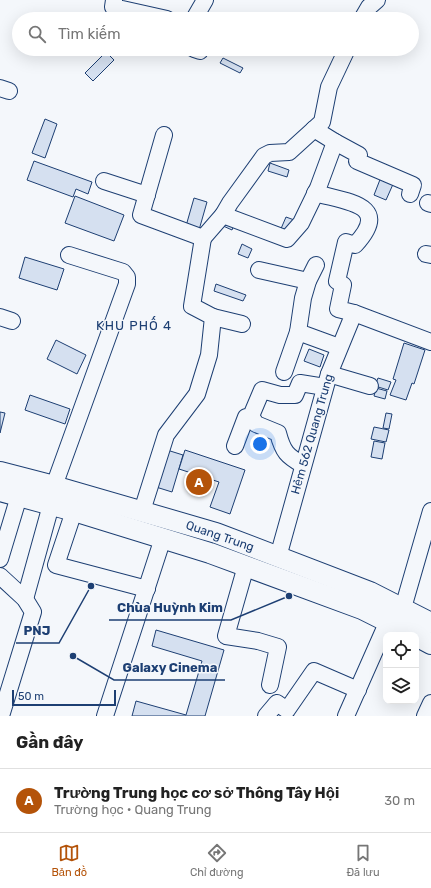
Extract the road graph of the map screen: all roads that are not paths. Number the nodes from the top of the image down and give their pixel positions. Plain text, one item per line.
1 (205, 0) edge
2 (377, 0) edge
3 (112, 9) edge
4 (128, 12) edge
5 (198, 12) edge
6 (366, 12) edge
7 (344, 56) edge
8 (314, 129) junction
9 (164, 135) dead end
10 (335, 142) junction
11 (104, 181) dead end
12 (315, 193) junction
13 (410, 194) dead end
14 (147, 195) junction
15 (223, 214) junction
16 (203, 238) junction
17 (68, 255) dead end
18 (316, 266) dead end
19 (259, 270) dead end
20 (308, 281) junction
21 (354, 313) junction
22 (213, 317) junction
23 (242, 324) dead end
24 (298, 332) junction
25 (431, 342) edge
26 (339, 347) junction
27 (284, 372) dead end
28 (327, 380) junction
29 (370, 386) dead end
30 (251, 416) junction
31 (235, 446) dead end
32 (303, 465) junction
33 (0, 472) edge
34 (0, 491) edge
35 (19, 496) junction
36 (51, 498) junction
37 (74, 511) junction
38 (142, 511) junction
39 (431, 511) edge
40 (168, 519) junction
41 (163, 538) junction
42 (278, 557) junction
43 (0, 559) edge
44 (246, 566) junction
45 (0, 576) edge
46 (146, 589) junction
47 (25, 599) junction
48 (403, 608) junction
49 (388, 621) junction
50 (431, 623) edge
51 (408, 632) edge
52 (419, 638) edge
53 (431, 644) edge
54 (270, 685) dead end
55 (358, 690) junction
56 (431, 703) edge
57 (1, 716) edge
58 (105, 716) edge
59 (266, 716) edge
60 (346, 716) edge
61 (425, 716) edge

1 - 5 street
2 - 6 street
3 - 4 street
7 - 8 street
8 - 10 street
8 - 15 street
9 - 14 street
10 - 12 street
10 - 13 street
11 - 14 street
12 - 15 street
12 - 21 street
14 - 16 street
15 - 16 street
16 - 22 street
17 - 36 street
18 - 20 street
19 - 20 street
20 - 24 street
21 - 25 street
21 - 26 street, Hẻm 562 Quang Trung
22 - 23 street
22 - 38 street
24 - 26 street
24 - 27 street
26 - 28 street, Hẻm 562 Quang Trung
28 - 29 street
28 - 30 street
28 - 32 street, Hẻm 562 Quang Trung
30 - 31 street
30 - 32 street
32 - 42 street, Hẻm 562 Quang Trung
33 - 36 main road, Quang Trung
34 - 35 main road, Quang Trung
35 - 36 main road, Quang Trung
35 - 43 street
36 - 37 main road, Quang Trung
36 - 38 main road, Quang Trung
36 - 47 street
37 - 41 main road, Quang Trung
37 - 46 street
38 - 40 main road, Quang Trung
39 - 48 street
40 - 41 main road
40 - 42 main road, Quang Trung
41 - 44 main road, Quang Trung
41 - 46 street
42 - 48 main road, Quang Trung
44 - 49 main road, Quang Trung
44 - 54 street
45 - 47 street
46 - 58 street
47 - 57 street
48 - 50 main road, Quang Trung
49 - 51 main road, Quang Trung
49 - 55 street
52 - 53 main road, Quang Trung
55 - 59 street
55 - 60 street
56 - 61 street

